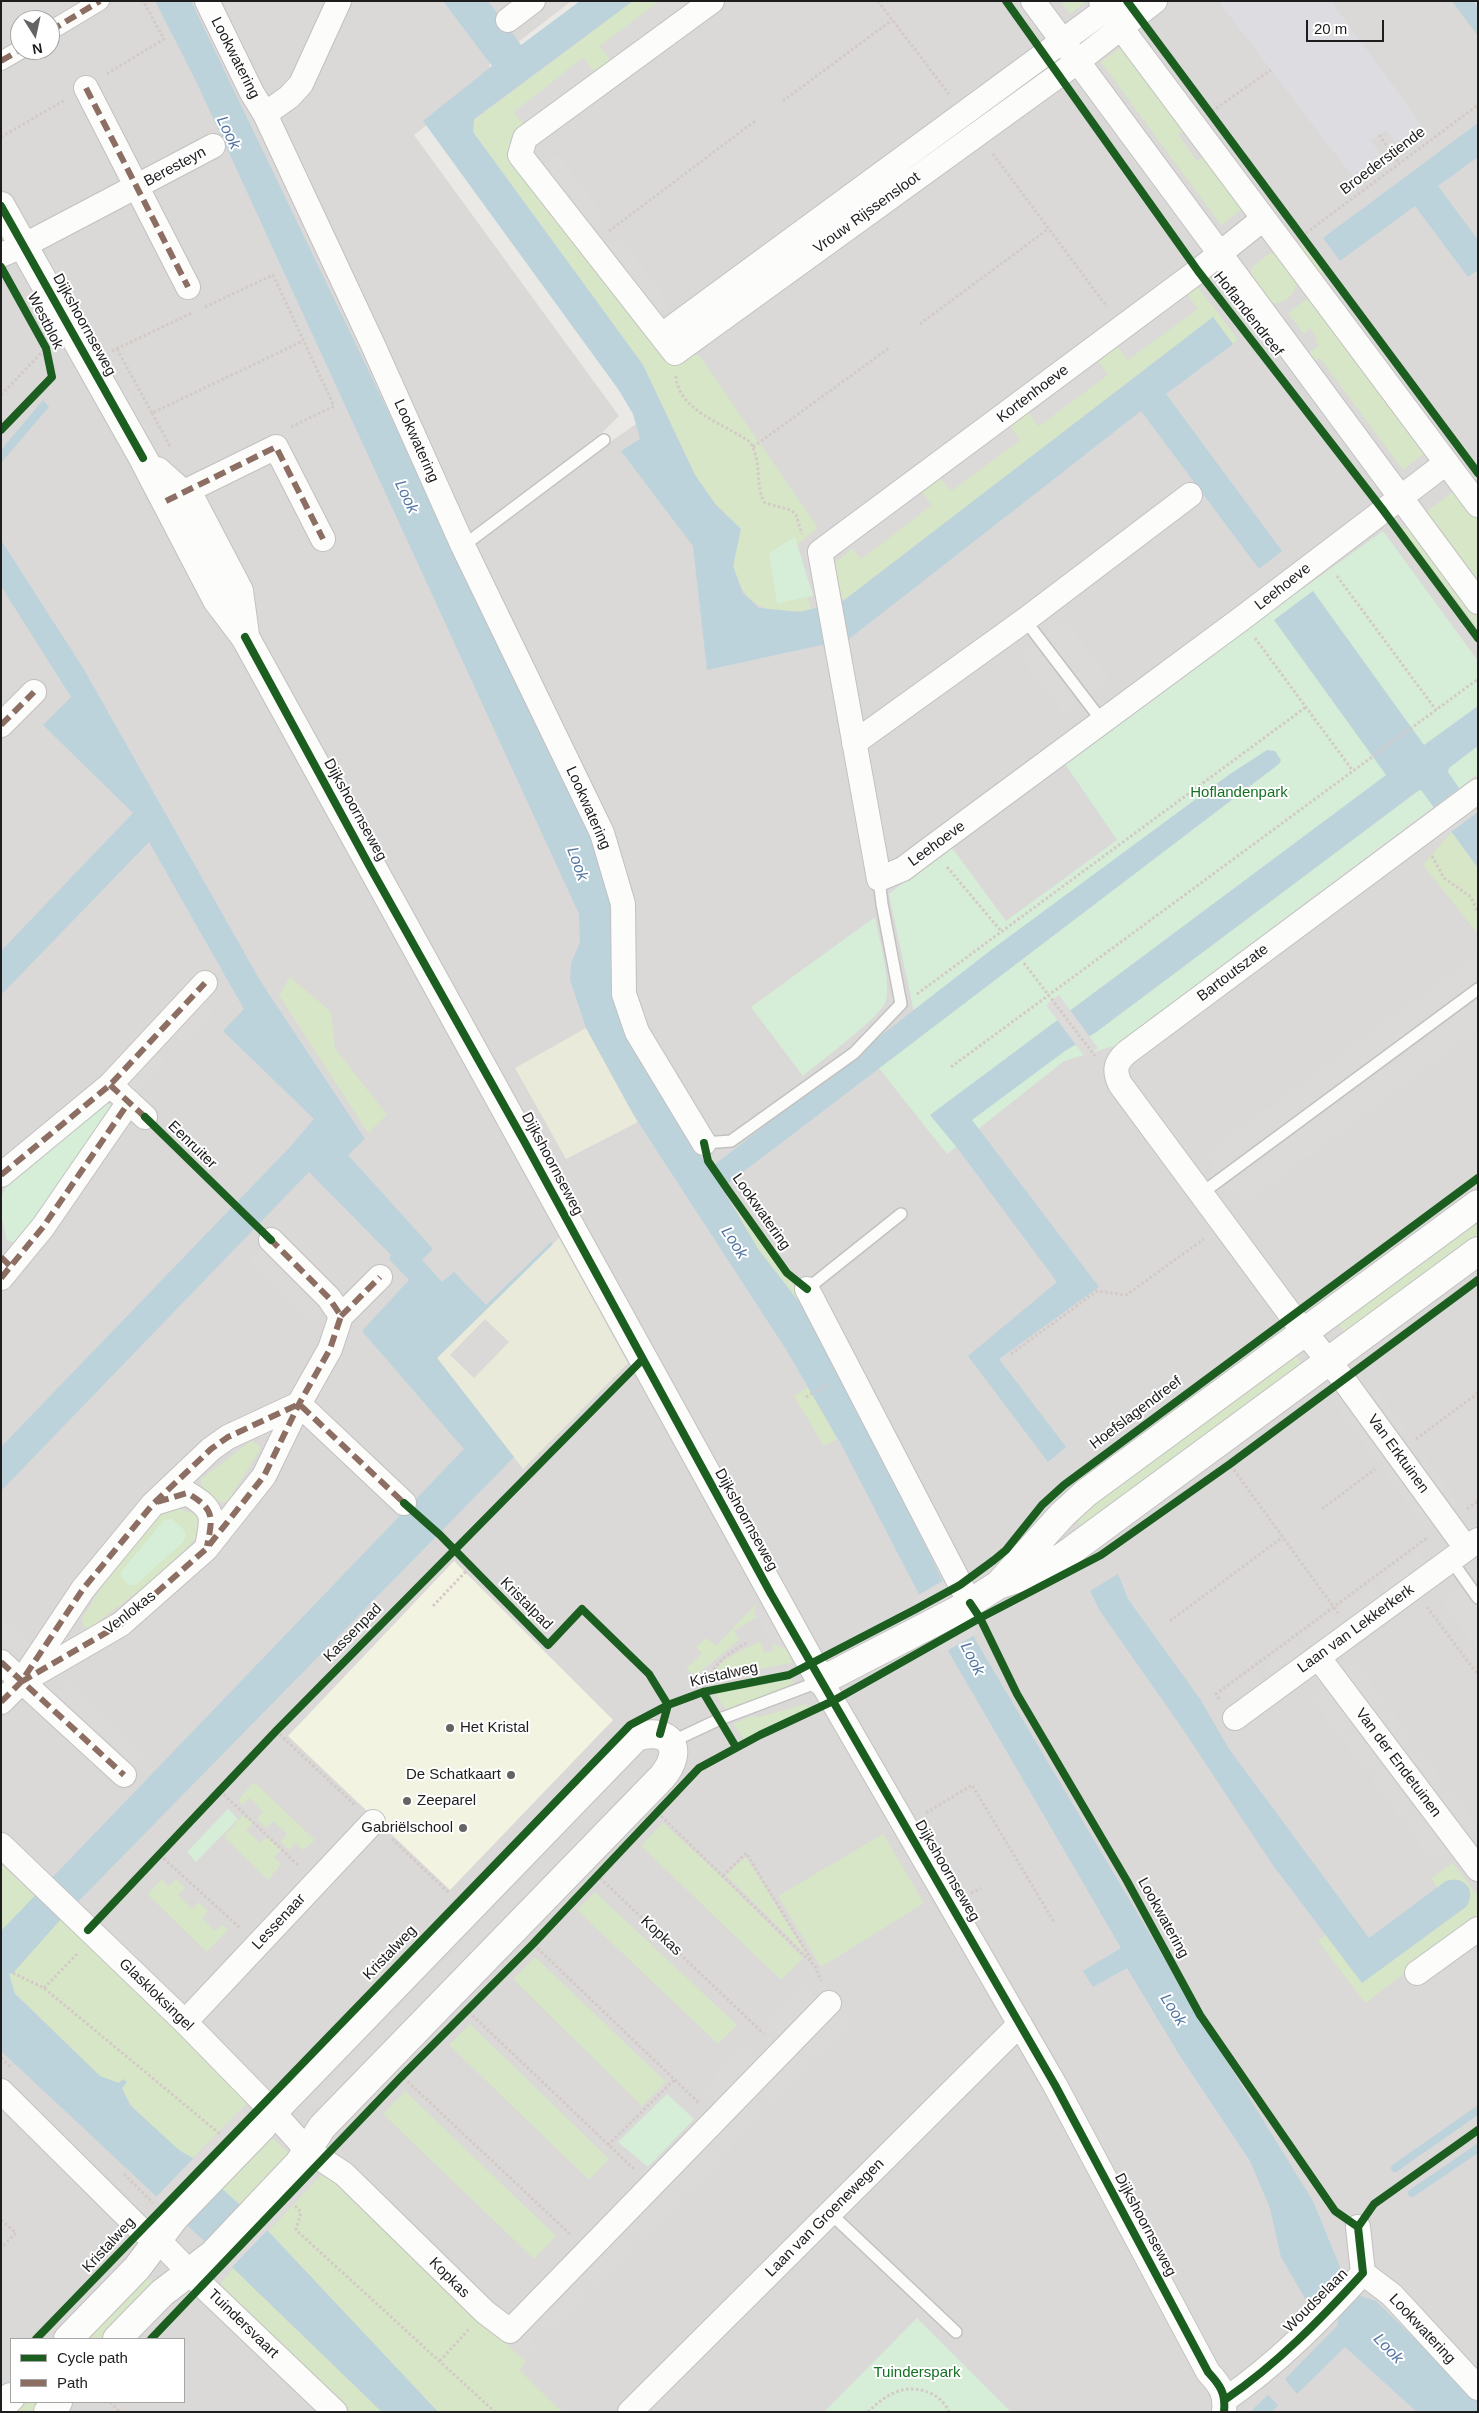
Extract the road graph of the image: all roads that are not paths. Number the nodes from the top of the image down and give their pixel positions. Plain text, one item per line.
1 (100, 1) edge
2 (207, 1) edge
3 (339, 1) edge
4 (533, 1) edge
5 (712, 1) edge
6 (1033, 1) edge
7 (1155, 1) edge
8 (1111, 10) edge
9 (508, 20) dead end
10 (60, 26) edge
11 (1063, 42) junction
12 (1078, 62) junction
13 (86, 88) dead end
14 (265, 114) junction
15 (213, 146) dead end
16 (137, 188) junction
17 (1, 206) edge
18 (1263, 219) junction
19 (12, 251) edge
20 (1219, 254) junction
21 (188, 287) dead end
22 (668, 344) junction
23 (604, 440) dead end
24 (1446, 463) junction
25 (1190, 496) dead end
26 (173, 497) junction
27 (1400, 498) junction
28 (1478, 505) edge
29 (323, 539) dead end
30 (463, 546) junction
31 (1478, 602) edge
32 (1025, 620) junction
33 (34, 692) dead end
34 (1102, 721) junction
35 (1, 725) edge
36 (854, 743) junction
37 (1478, 791) edge
38 (879, 879) junction
39 (205, 983) dead end
40 (1478, 989) edge
41 (110, 1086) junction
42 (704, 1143) joint
43 (1, 1175) edge
44 (1202, 1193) junction
45 (1478, 1204) edge
46 (900, 1214) dead end
47 (271, 1240) dead end
48 (1478, 1251) edge
49 (5, 1267) edge
50 (380, 1277) dead end
51 (807, 1289) joint
52 (341, 1316) junction
53 (1304, 1332) junction
54 (1328, 1362) junction
55 (299, 1404) junction
56 (404, 1503) dead end
57 (153, 1504) junction
58 (1062, 1514) junction
59 (1086, 1540) junction
60 (206, 1549) junction
61 (1465, 1549) edge
62 (998, 1586) junction
63 (1478, 1598) edge
64 (967, 1605) junction
65 (1318, 1657) junction
66 (1, 1662) edge
67 (821, 1681) junction
68 (21, 1682) junction
69 (1, 1702) edge
70 (1235, 1718) road end
71 (671, 1742) junction
72 (124, 1776) dead end
73 (373, 1822) dead end
74 (1, 1845) edge
75 (1478, 1869) edge
76 (1478, 1929) edge
77 (1417, 1973) dead end
78 (829, 2003) road end
79 (185, 2022) junction
80 (1020, 2024) junction
81 (1, 2091) edge
82 (267, 2120) junction
83 (302, 2156) junction
84 (830, 2212) junction
85 (1358, 2227) dead end
86 (159, 2241) junction
87 (190, 2272) junction
88 (1358, 2278) junction
89 (956, 2332) dead end
90 (69, 2338) edge
91 (119, 2338) edge
92 (1478, 2388) edge
93 (10, 2398) edge
94 (57, 2403) edge
95 (1225, 2405) edge
96 (1, 2407) edge
97 (48, 2412) edge
98 (335, 2412) edge
99 (630, 2412) edge

1 - 10 street
2 - 14 street, Lookwatering
3 - 14 street, Lookwatering
4 - 9 street
5 - 22 street
6 - 11 street, Hoflandendreef
7 - 8 street
8 - 11 street
8 - 12 street
8 - 18 street
11 - 12 street, Hoflandendreef
11 - 22 street, Vrouw Rijssensloot
12 - 20 street, Hoflandendreef
12 - 22 street, Vrouw Rijssensloot
13 - 16 street, Beresteyn
14 - 30 street, Lookwatering
15 - 16 street, Beresteyn
16 - 19 street, Beresteyn
16 - 21 street, Beresteyn
17 - 19 street, Dijkshoornseweg
18 - 20 street, Kortenhoeve
18 - 24 street
19 - 26 street, Dijkshoornseweg
20 - 27 street, Hoflandendreef
20 - 36 street, Kortenhoeve
23 - 30 lane
24 - 27 street, Leehoeve
24 - 28 street
25 - 32 street
26 - 29 street
26 - 67 street, Dijkshoornseweg
27 - 31 street, Hoflandendreef
27 - 34 street, Leehoeve
30 - 42 street, Lookwatering
32 - 34 lane
32 - 36 street
33 - 35 street
34 - 38 street, Leehoeve
36 - 38 street
37 - 44 street, Bartoutszate
38 - 42 lane
39 - 41 street
40 - 44 lane
41 - 43 street
41 - 49 street
44 - 53 street, Bartoutszate
45 - 53 street
46 - 51 lane
47 - 52 street
48 - 54 street
50 - 52 street, Venlokas
51 - 64 street
52 - 55 street, Venlokas
53 - 54 street, Van Erktuinen
53 - 58 street
54 - 59 street
54 - 61 street, Van Erktuinen
55 - 56 street
55 - 57 street, Venlokas
55 - 60 street, Venlokas
57 - 60 street
57 - 68 street, Venlokas
58 - 59 street
58 - 62 street
59 - 62 street
60 - 68 street, Venlokas
61 - 63 lane
61 - 65 street, Laan van Lekkerkerk
62 - 64 street
64 - 67 street
65 - 70 street, Laan van Lekkerkerk
65 - 75 street, Van der Endetuinen
66 - 68 street
67 - 71 lane
67 - 80 street, Dijkshoornseweg
68 - 69 street, Venlokas
68 - 72 street
71 - 82 street, Kristalweg
71 - 83 street
73 - 79 street, Lessenaar
74 - 79 street, Glaskloksingel
76 - 77 street
78 - 83 street, Kopkas
79 - 82 street, Glaskloksingel
80 - 84 street, Laan van Groenewegen
80 - 95 street, Dijkshoornseweg
81 - 86 street, Tuindersvaart
82 - 83 street, Glaskloksingel
82 - 86 street, Kristalweg
83 - 87 street
84 - 89 lane
84 - 99 street, Laan van Groenewegen
85 - 88 street, Woudselaan
86 - 87 street, Tuindersvaart
86 - 90 street, Kristalweg
87 - 91 street
87 - 98 street, Tuindersvaart
88 - 92 street, Lookwatering
88 - 95 street, Woudselaan
93 - 96 street
94 - 97 street

